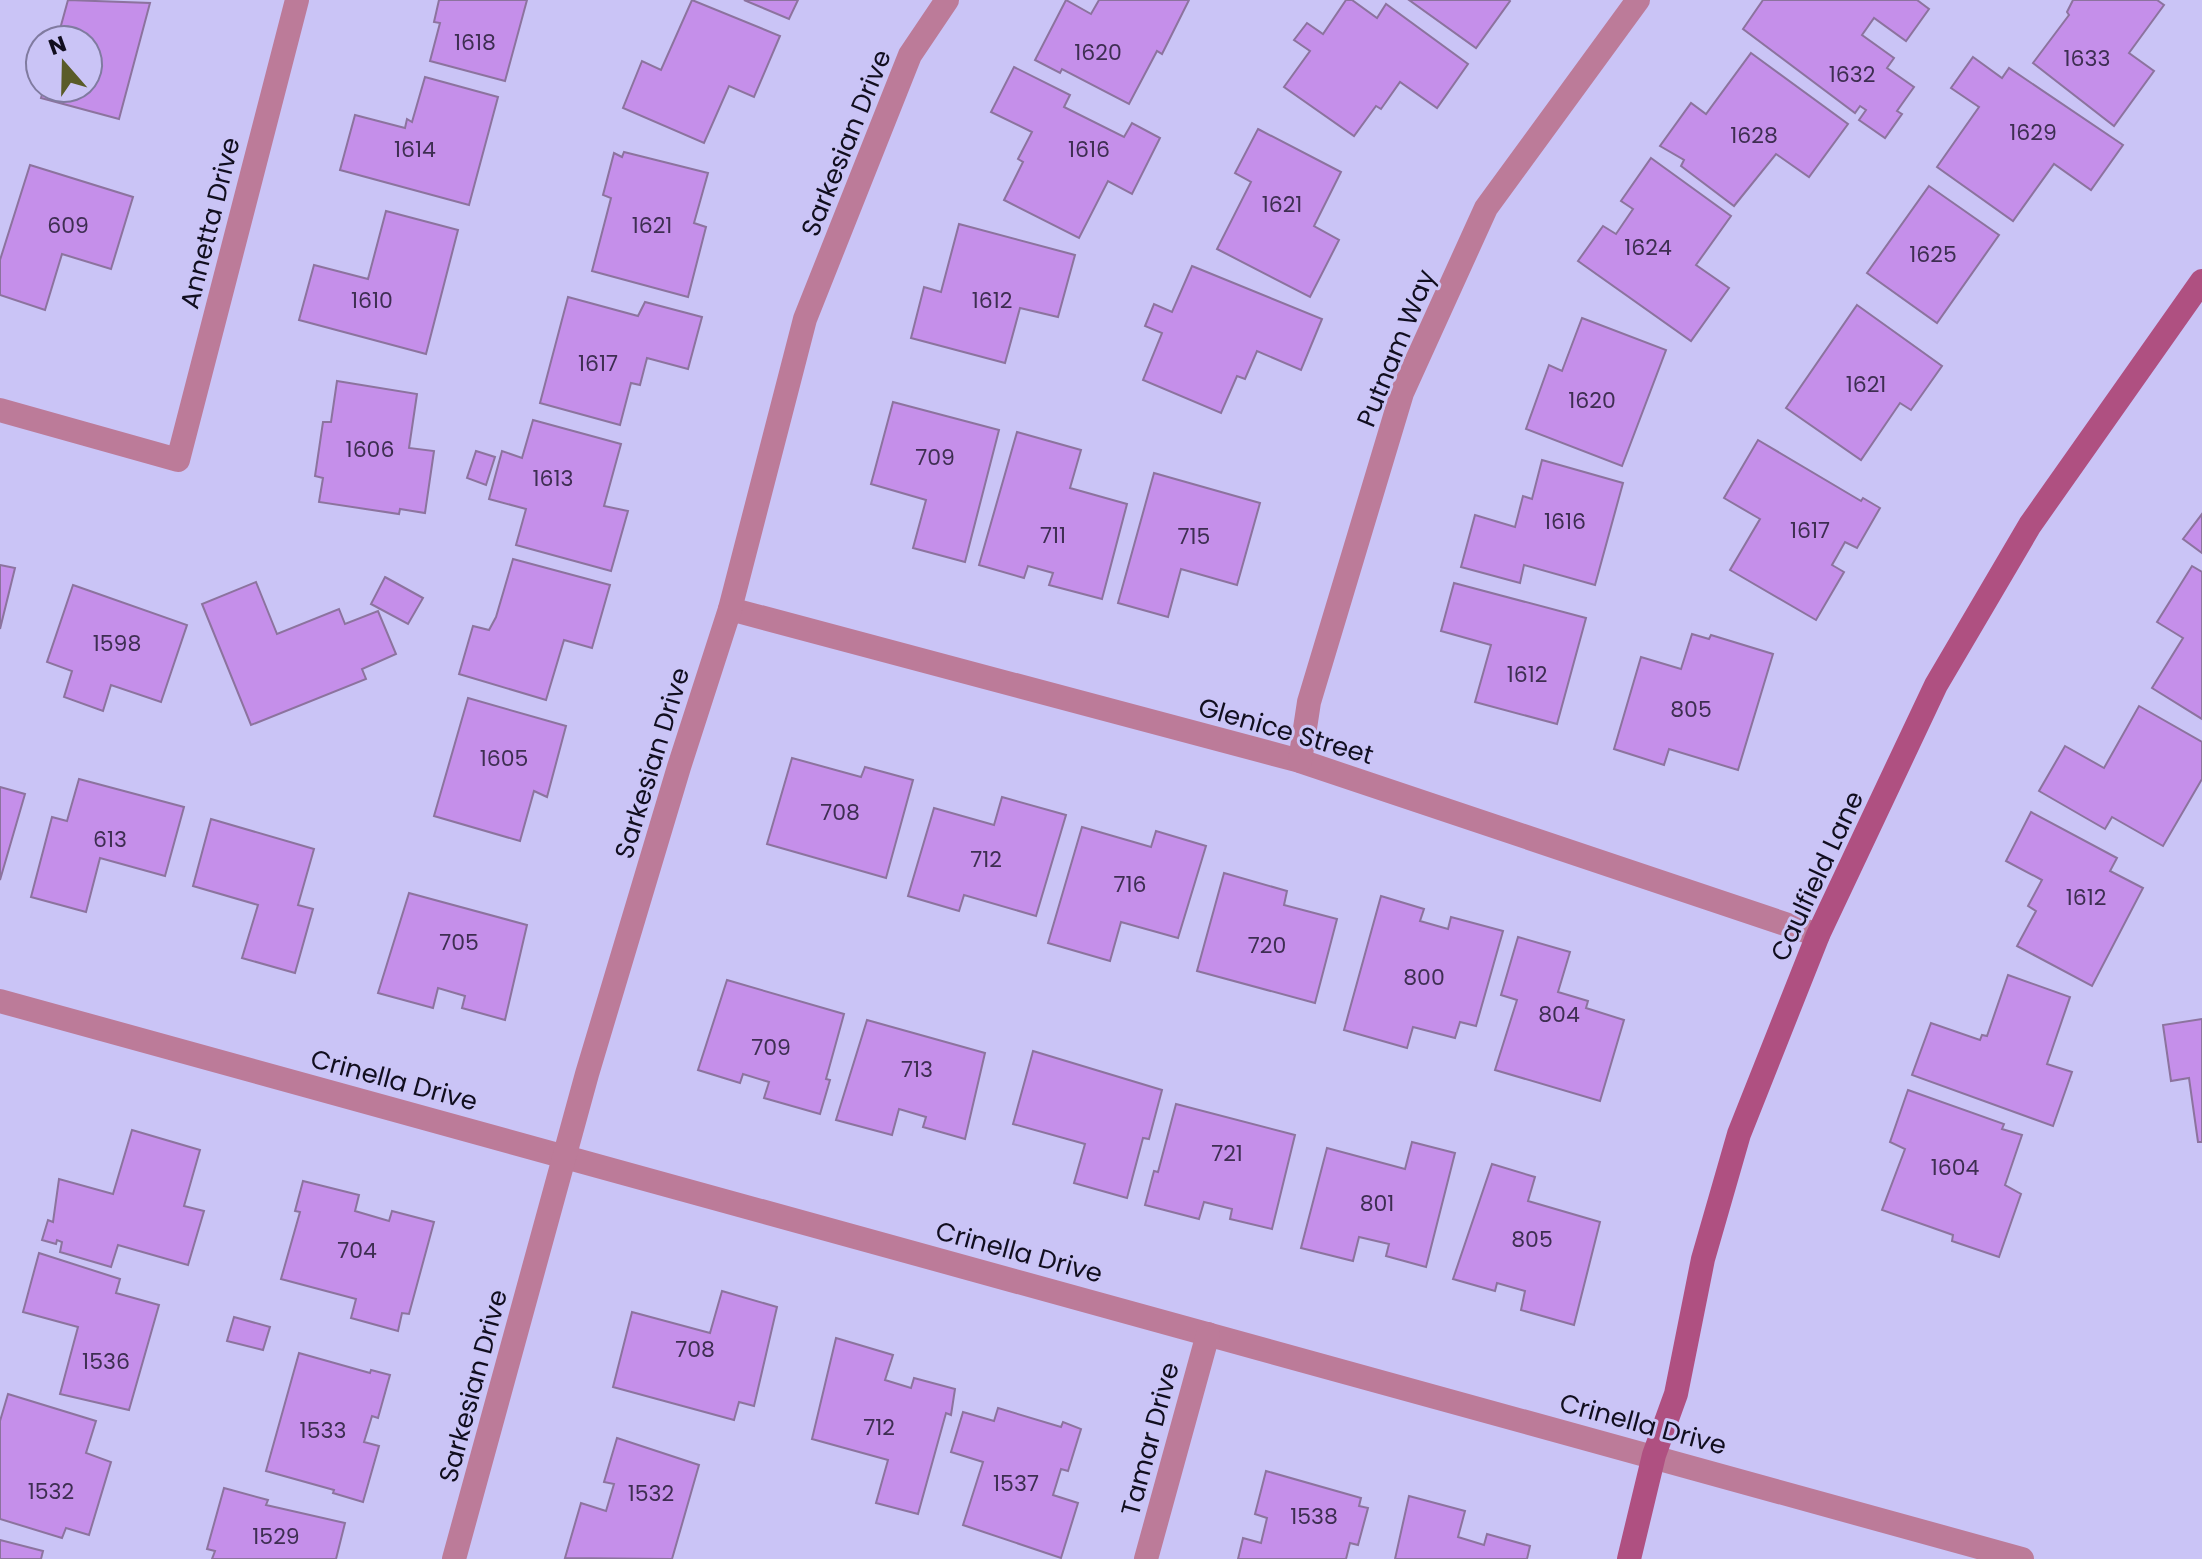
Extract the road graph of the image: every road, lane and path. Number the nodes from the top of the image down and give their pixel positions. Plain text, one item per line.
1 (297, 0) edge
2 (947, 0) edge
3 (1638, 0) edge
4 (2202, 281) edge
5 (0, 410) edge
6 (730, 609) junction
7 (1300, 761) junction
8 (1818, 935) junction
9 (0, 1001) edge
10 (565, 1156) junction
11 (1208, 1334) junction
12 (1654, 1455) junction
13 (454, 1559) edge
14 (1146, 1559) edge
15 (1629, 1559) edge
16 (2022, 1559) edge

1 - 5 street, Annetta Drive
2 - 6 street, Sarkesian Drive
3 - 7 street, Putnam Way
4 - 8 main road, Caulfield Lane
6 - 7 street, Glenice Street
6 - 10 street, Sarkesian Drive
7 - 8 street, Glenice Street
8 - 12 main road, Caulfield Lane
9 - 10 street, Crinella Drive
10 - 11 street, Crinella Drive
10 - 13 street, Sarkesian Drive
11 - 12 street, Crinella Drive
11 - 14 street, Tamar Drive
12 - 15 main road, Caulfield Lane
12 - 16 street, Crinella Drive

